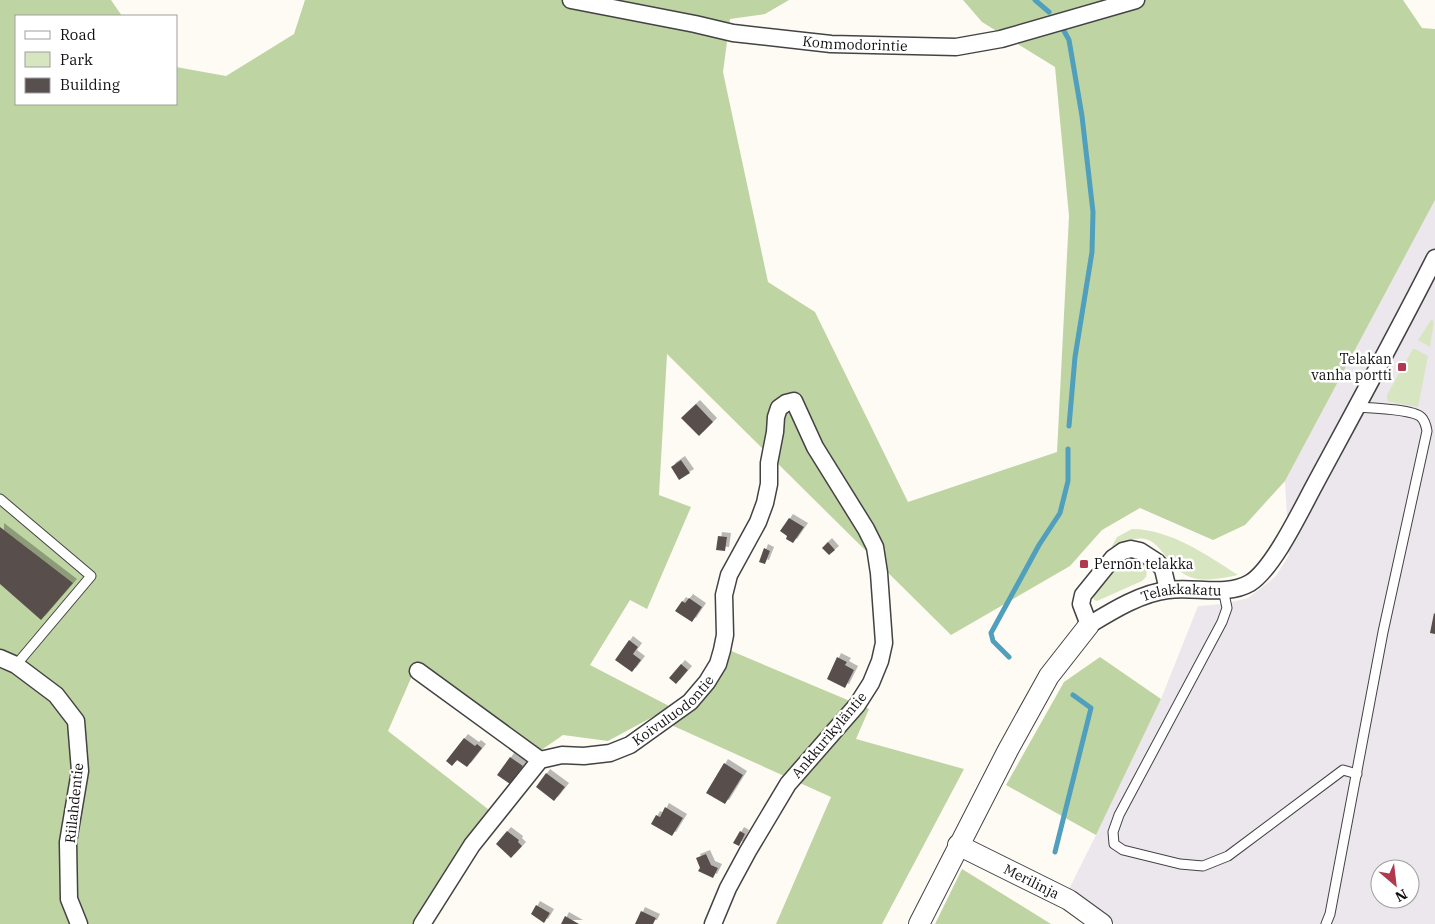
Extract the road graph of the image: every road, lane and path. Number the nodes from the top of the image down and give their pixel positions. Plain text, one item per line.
1 (571, 0) edge
2 (1136, 0) edge
3 (1435, 258) edge
4 (794, 401) joint
5 (1358, 407) junction
6 (0, 499) edge
7 (1223, 589) junction
8 (1168, 590) junction
9 (1089, 626) junction
10 (0, 658) edge
11 (16, 665) junction
12 (418, 671) dead end
13 (540, 760) junction
14 (1357, 774) junction
15 (958, 845) junction
16 (79, 924) edge
17 (422, 924) edge
18 (713, 924) edge
19 (919, 924) edge
20 (1102, 924) edge
21 (1326, 924) edge

1 - 2 street, Kommodorintie
3 - 5 street, Telakkakatu
4 - 13 street, Koivuluodontie
4 - 18 street, Ankkurikyläntie
5 - 7 street, Telakkakatu
5 - 14 lane
6 - 11 lane
7 - 8 street, Telakkakatu
7 - 14 lane
8 - 9 street, Telakkakatu
8 - 9 street
9 - 15 street, Telakkakatu
10 - 11 street, Riilahdentie
11 - 16 street, Riilahdentie
12 - 13 street
13 - 17 street
14 - 21 lane
15 - 19 street, Telakkakatu
15 - 20 street, Merilinja

